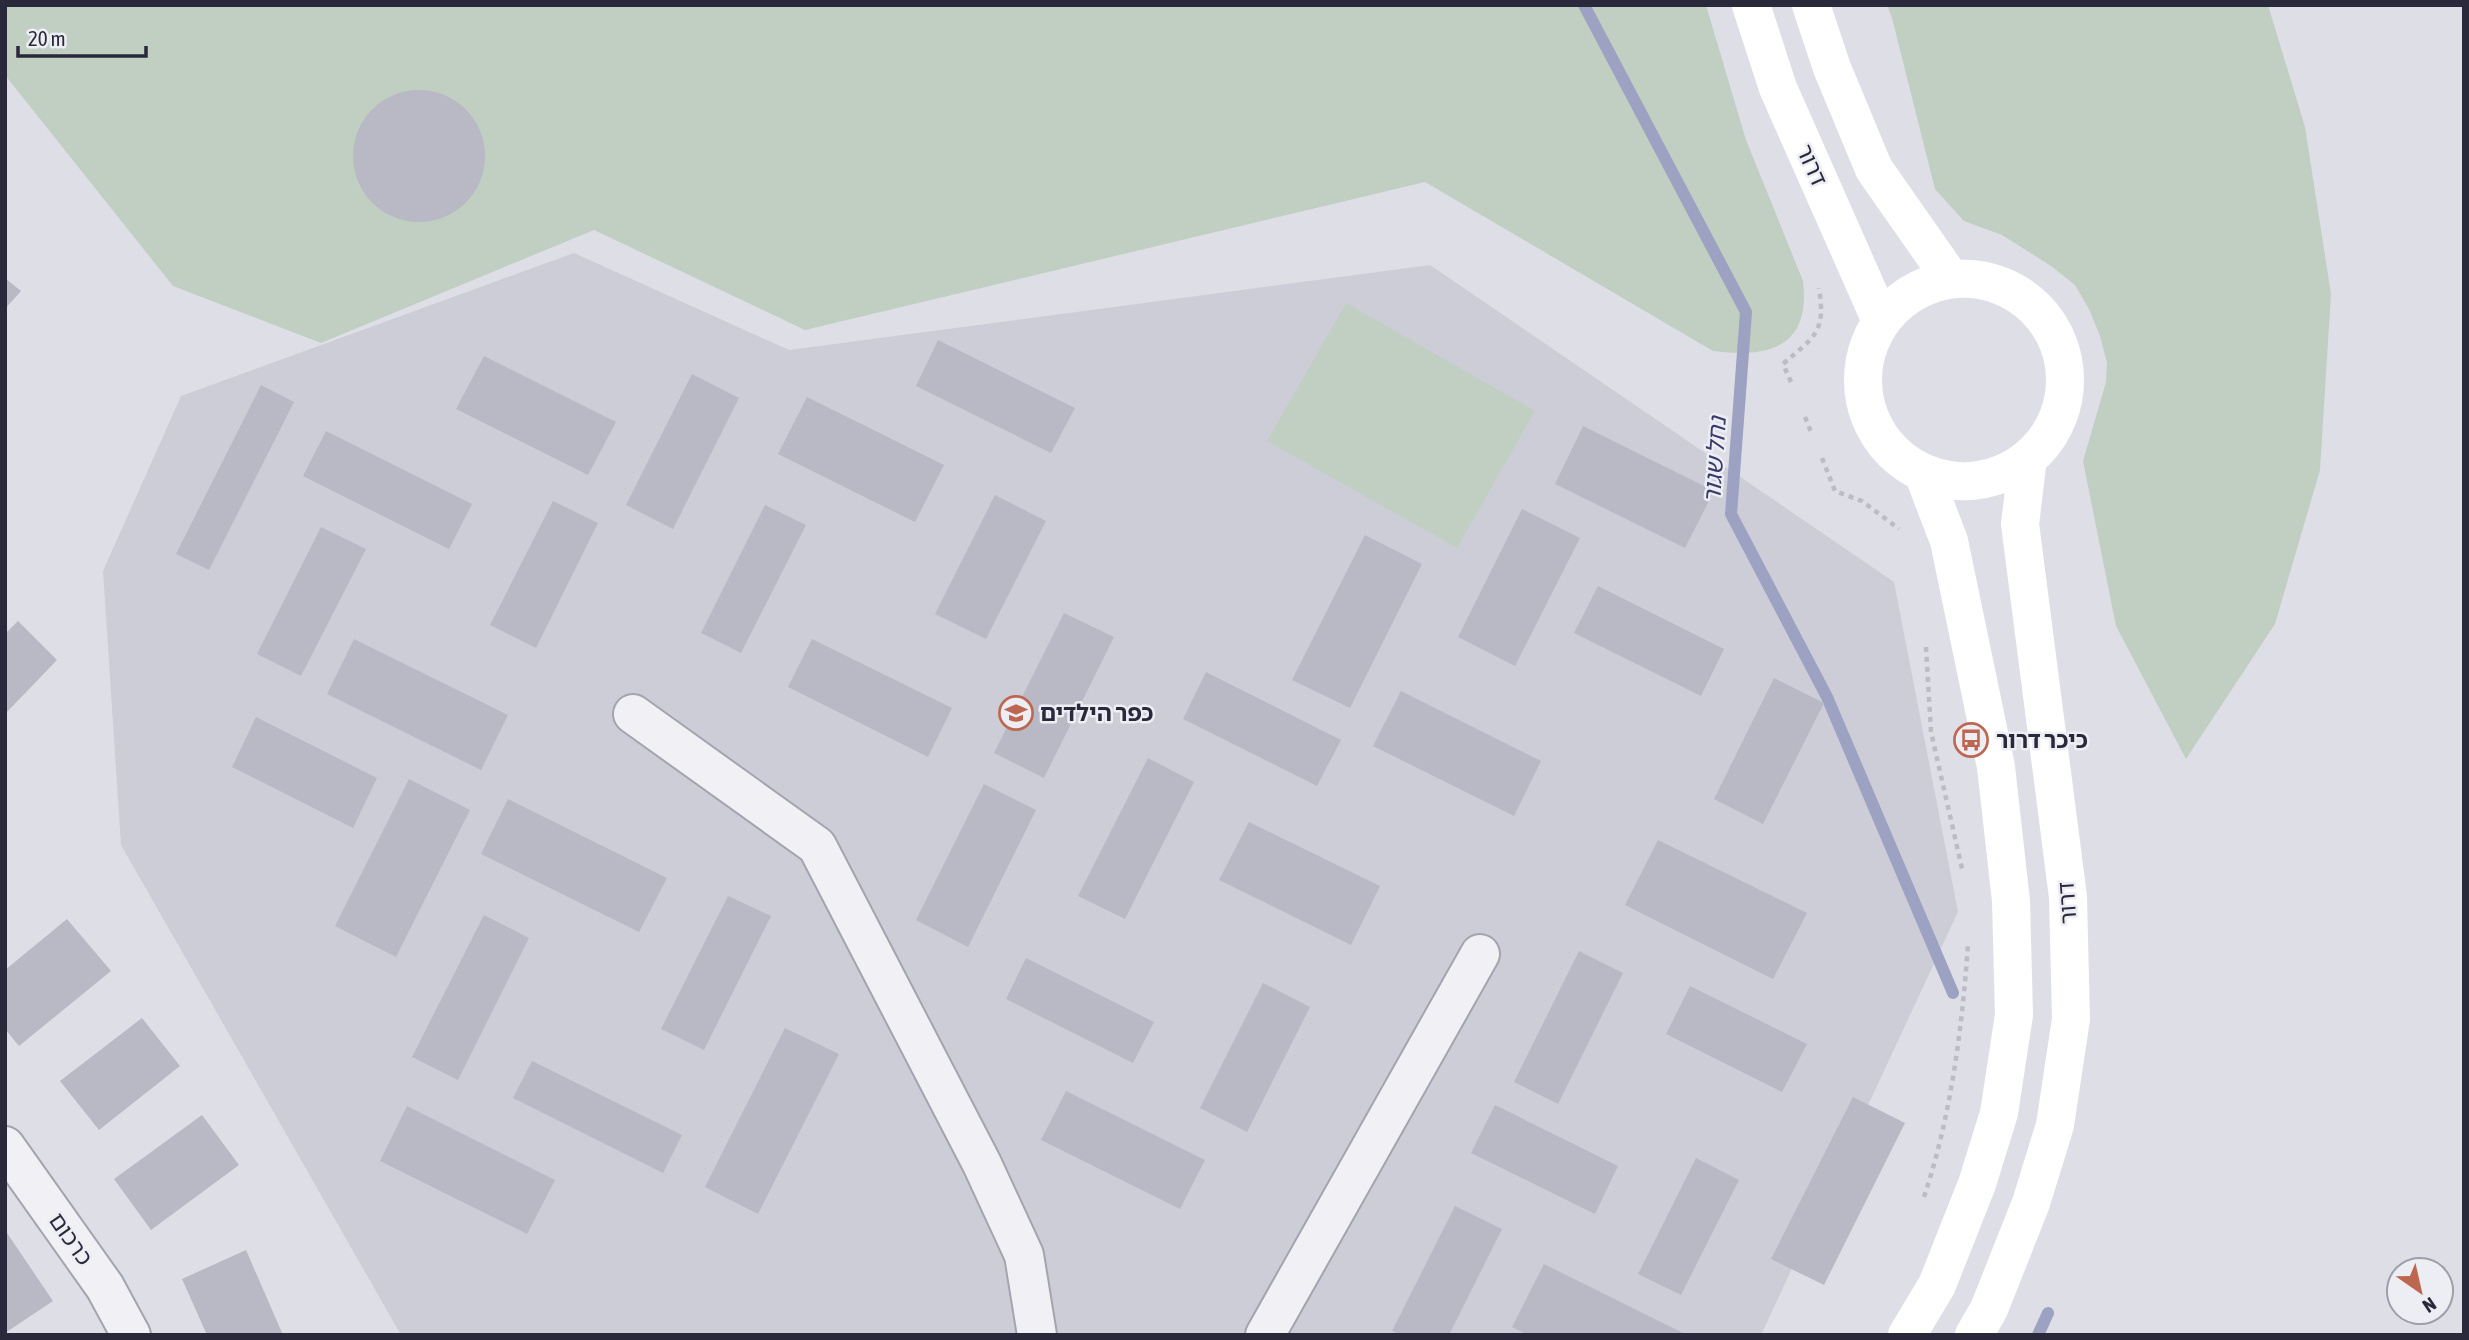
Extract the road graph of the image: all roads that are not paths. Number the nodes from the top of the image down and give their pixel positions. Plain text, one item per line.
1 (1751, 5) edge
2 (1811, 5) edge
3 (1951, 279) junction
4 (1881, 321) junction
5 (2028, 458) junction
6 (1923, 473) junction
7 (633, 714) dead end
8 (1480, 954) dead end
9 (5, 1146) edge
10 (131, 1335) edge
11 (1037, 1335) edge
12 (1265, 1335) edge
13 (1907, 1335) edge
14 (1974, 1335) edge

1 - 4 street, דרור
2 - 3 street
3 - 4 street
3 - 5 street
4 - 6 street
5 - 6 street
5 - 14 street, דרור
6 - 13 street
7 - 11 street
8 - 12 street
9 - 10 street, כרכום

